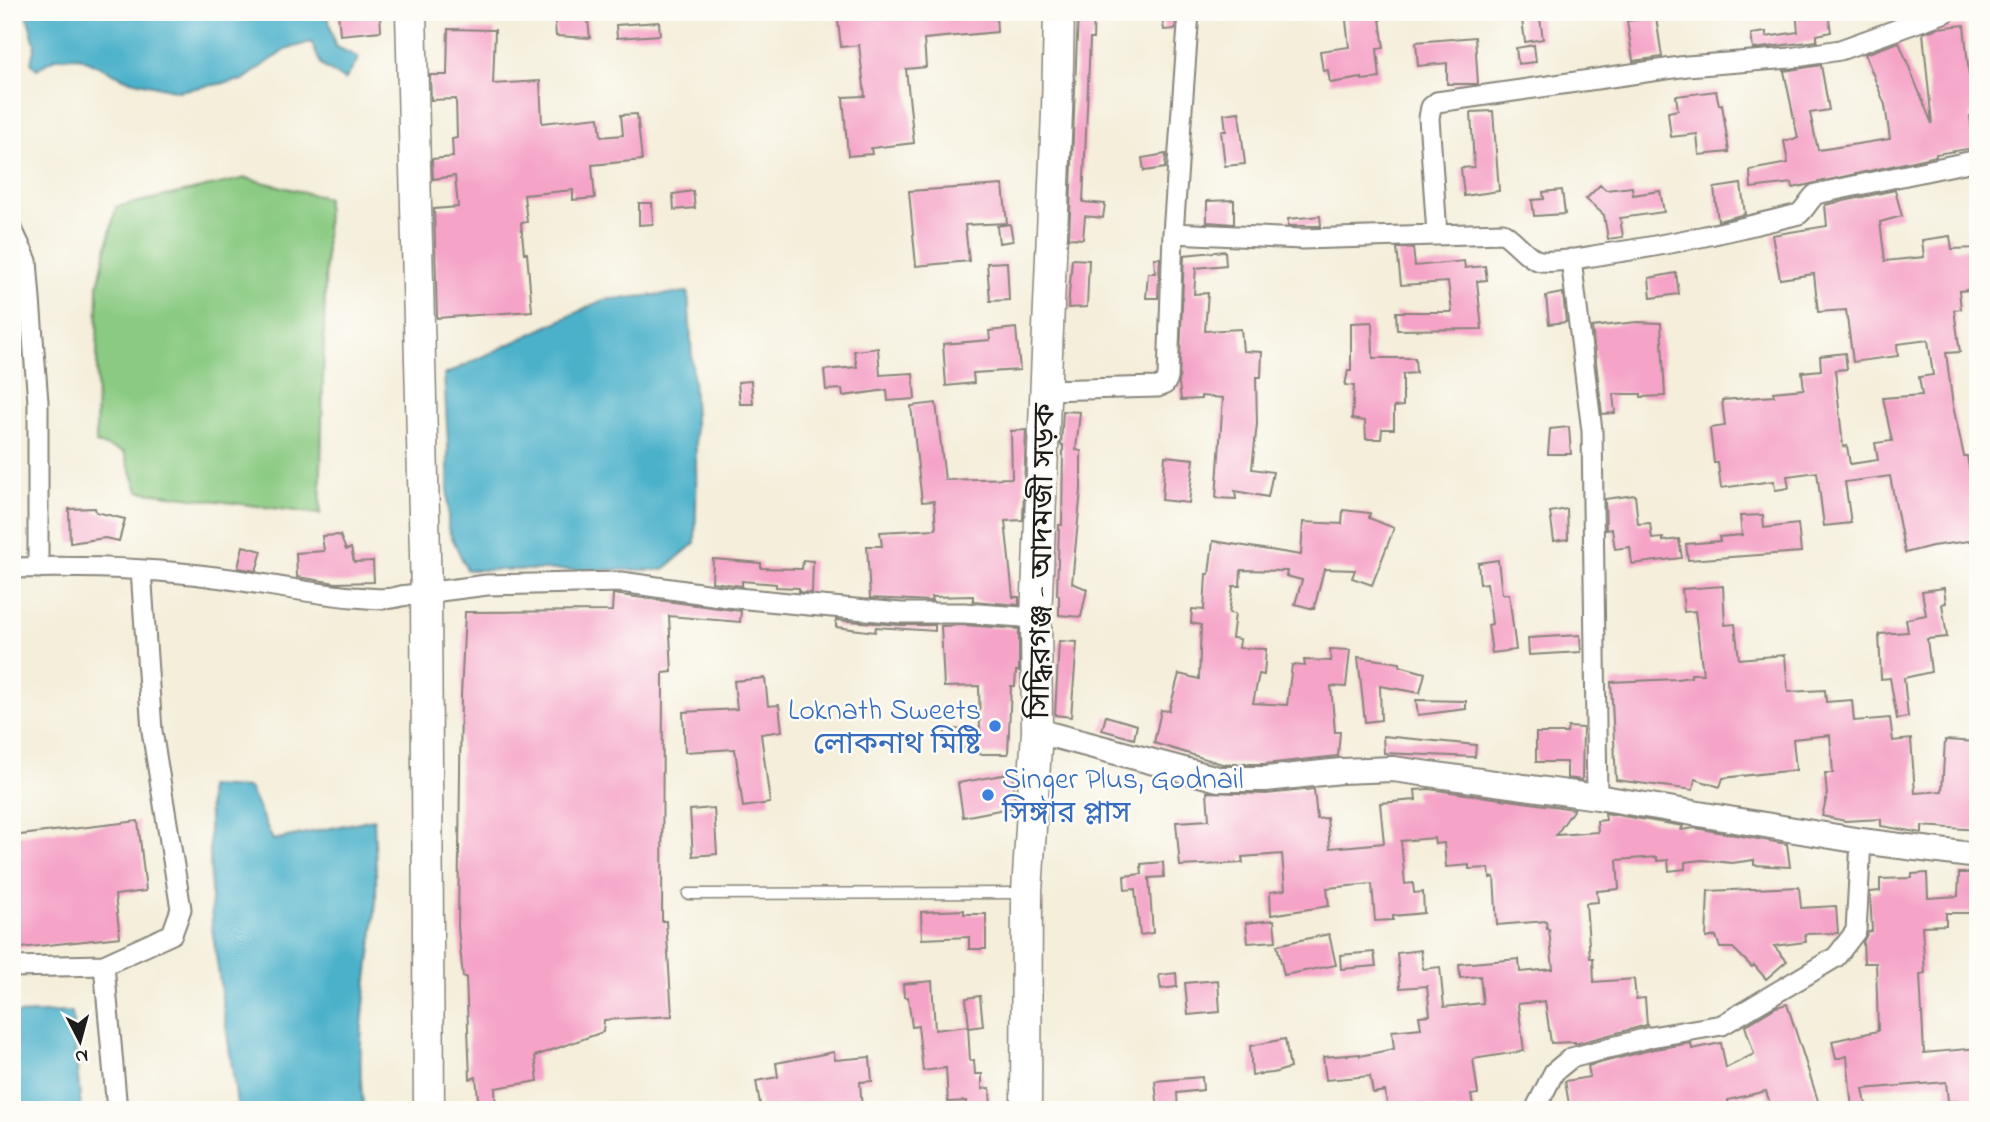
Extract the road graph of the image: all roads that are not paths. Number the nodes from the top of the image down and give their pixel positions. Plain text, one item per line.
1 (411, 12) edge
2 (1059, 12) edge
3 (1189, 12) edge
4 (1946, 12) edge
5 (1978, 160) edge
6 (12, 229) edge
7 (1173, 233) junction
8 (1437, 234) junction
9 (1571, 259) junction
10 (1046, 390) junction
11 (12, 568) edge
12 (38, 568) junction
13 (141, 570) junction
14 (426, 593) junction
15 (1037, 618) junction
16 (1037, 731) junction
17 (1597, 797) junction
18 (1861, 841) junction
19 (1978, 856) edge
20 (1027, 892) junction
21 (688, 894) dead end
22 (104, 965) junction
23 (12, 967) edge
24 (117, 1110) edge
25 (429, 1110) edge
26 (1027, 1110) edge
27 (1535, 1110) edge

1 - 14 main road
2 - 10 main road, সিদ্ধিরগঞ্জ - আদমজী সড়ক
3 - 7 street
4 - 8 street
5 - 9 street
6 - 12 street
7 - 8 street
7 - 10 street
8 - 9 street
9 - 17 street
10 - 15 main road, সিদ্ধিরগঞ্জ - আদমজী সড়ক
11 - 12 street
12 - 13 street
13 - 14 street
13 - 22 street
14 - 15 street
14 - 25 main road
15 - 16 main road, সিদ্ধিরগঞ্জ - আদমজী সড়ক
16 - 17 street
16 - 20 main road, সিদ্ধিরগঞ্জ - আদমজী সড়ক
17 - 18 street
18 - 19 street
18 - 27 street
20 - 21 lane
20 - 26 main road, সিদ্ধিরগঞ্জ - আদমজী সড়ক
22 - 23 street
22 - 24 street

